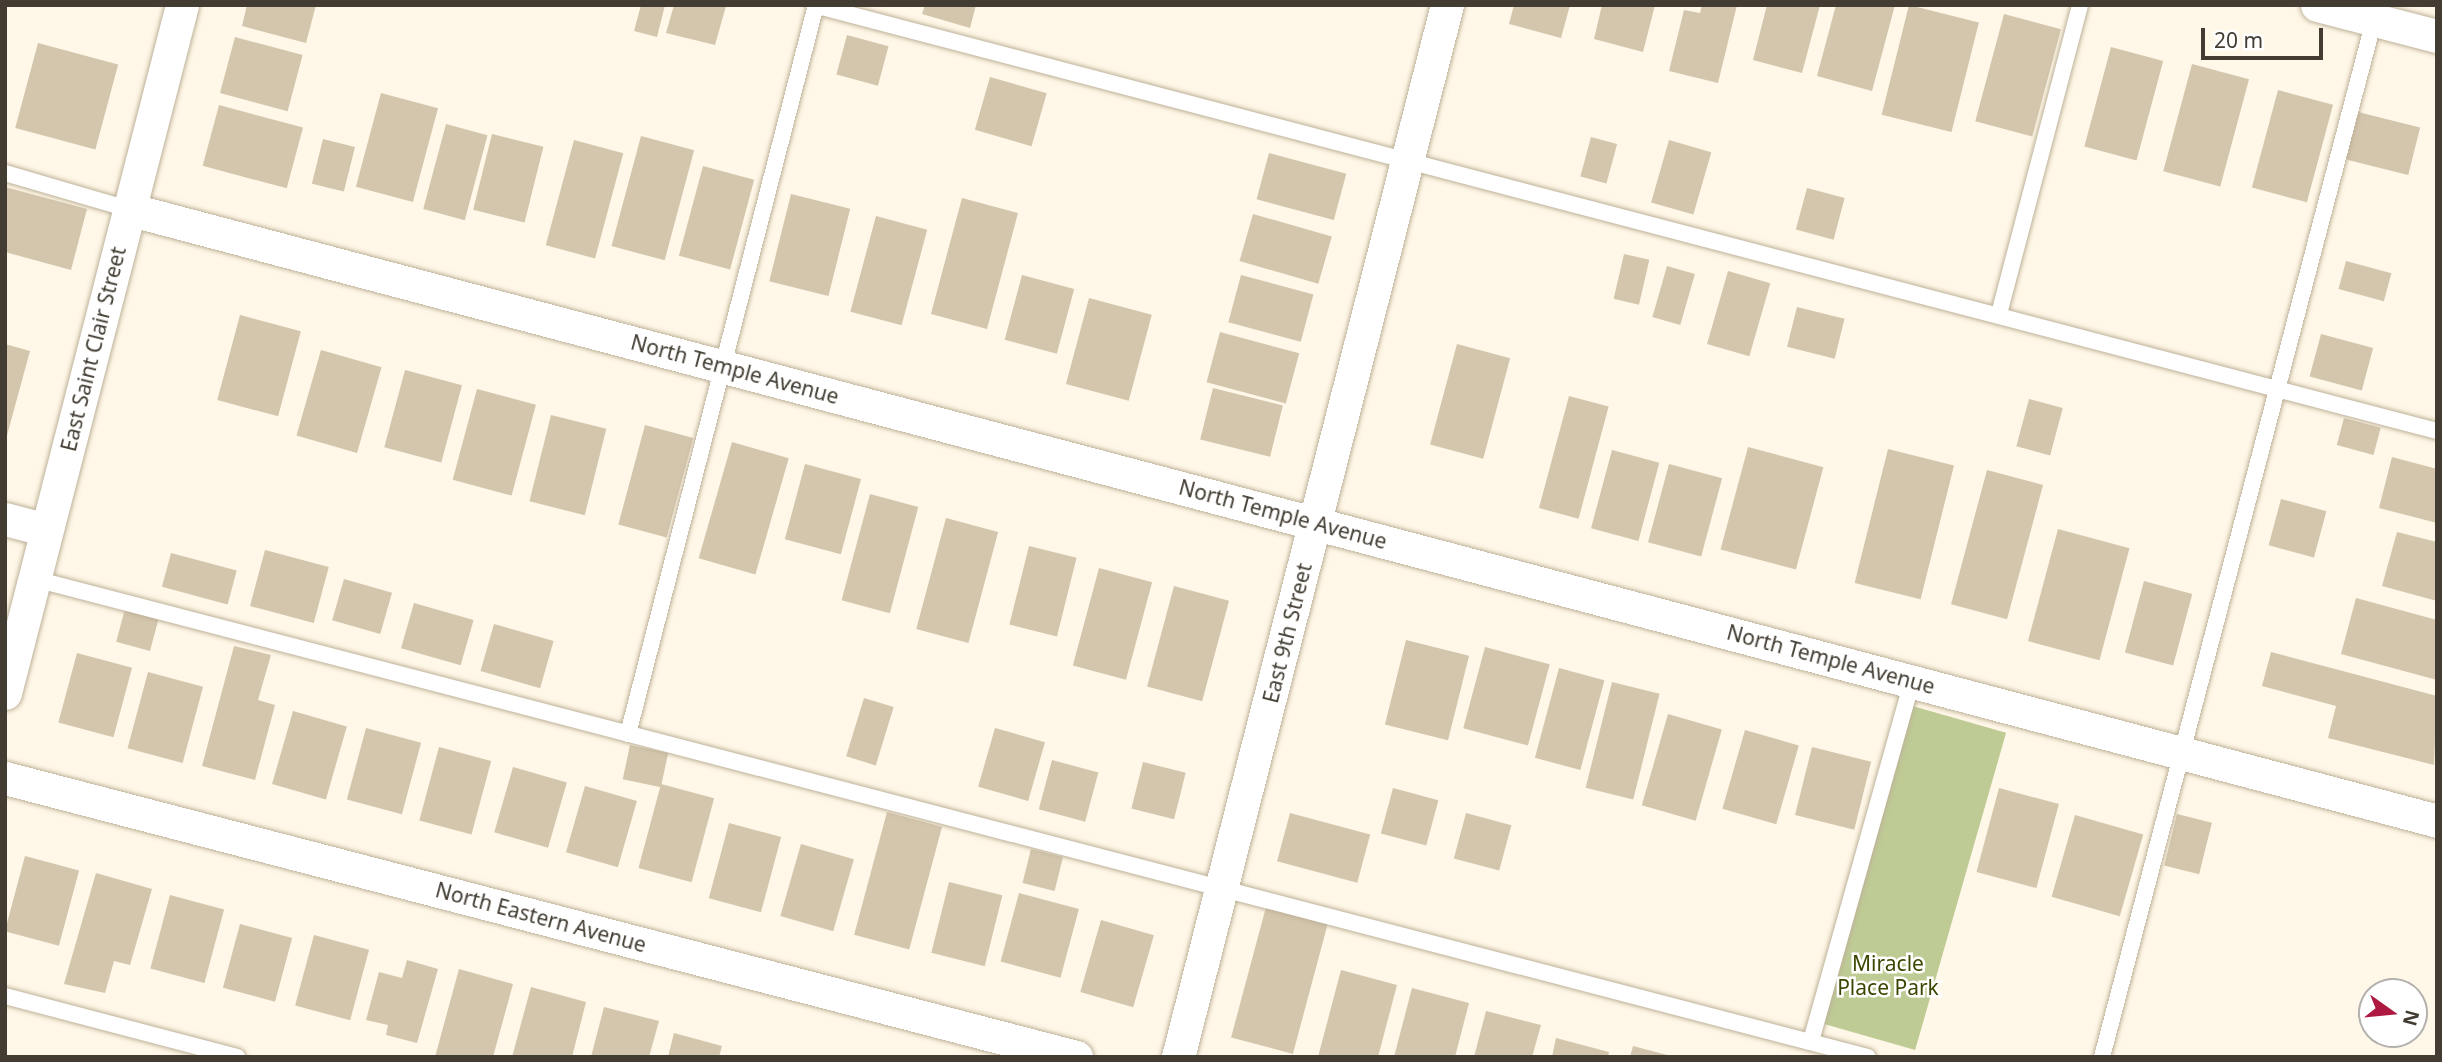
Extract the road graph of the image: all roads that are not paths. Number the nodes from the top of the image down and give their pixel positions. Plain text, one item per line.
1 (182, 5) edge
2 (815, 5) edge
3 (1447, 5) edge
4 (2080, 5) edge
5 (2317, 5) edge
6 (2374, 20) junction
7 (2437, 36) edge
8 (1408, 160) junction
9 (5, 173) edge
10 (128, 209) junction
11 (1999, 314) junction
12 (723, 366) junction
13 (2276, 389) junction
14 (2437, 431) edge
15 (5, 519) edge
16 (1315, 522) junction
17 (47, 530) junction
18 (35, 579) junction
19 (1912, 681) junction
20 (5, 693) edge
21 (628, 734) junction
22 (2180, 752) junction
23 (5, 778) edge
24 (2437, 821) edge
25 (1221, 888) junction
26 (5, 996) edge
27 (1811, 1041) junction
28 (237, 1057) edge
29 (1076, 1057) edge
30 (1178, 1057) edge
31 (1868, 1057) edge
32 (2102, 1057) edge

1 - 10 street, East Saint Clair Street
2 - 8 lane
2 - 12 lane
3 - 8 street, East 9th Street
4 - 11 lane
5 - 6 street
6 - 7 street
6 - 13 lane
8 - 11 lane
8 - 16 street, East 9th Street
9 - 10 lane
10 - 12 street, North Temple Avenue
10 - 17 street, East Saint Clair Street
11 - 13 lane
12 - 16 street, North Temple Avenue
12 - 21 lane
13 - 14 lane
13 - 22 lane
15 - 17 street
16 - 19 street, North Temple Avenue
16 - 25 street, East 9th Street
17 - 18 street, East Saint Clair Street
18 - 20 street, East Saint Clair Street
18 - 21 lane
19 - 22 street, North Temple Avenue
19 - 27 lane
21 - 25 lane
22 - 24 street, North Temple Avenue
22 - 32 lane
23 - 29 street, North Eastern Avenue
25 - 27 lane
25 - 30 street, East 9th Street
26 - 28 lane
27 - 31 lane

